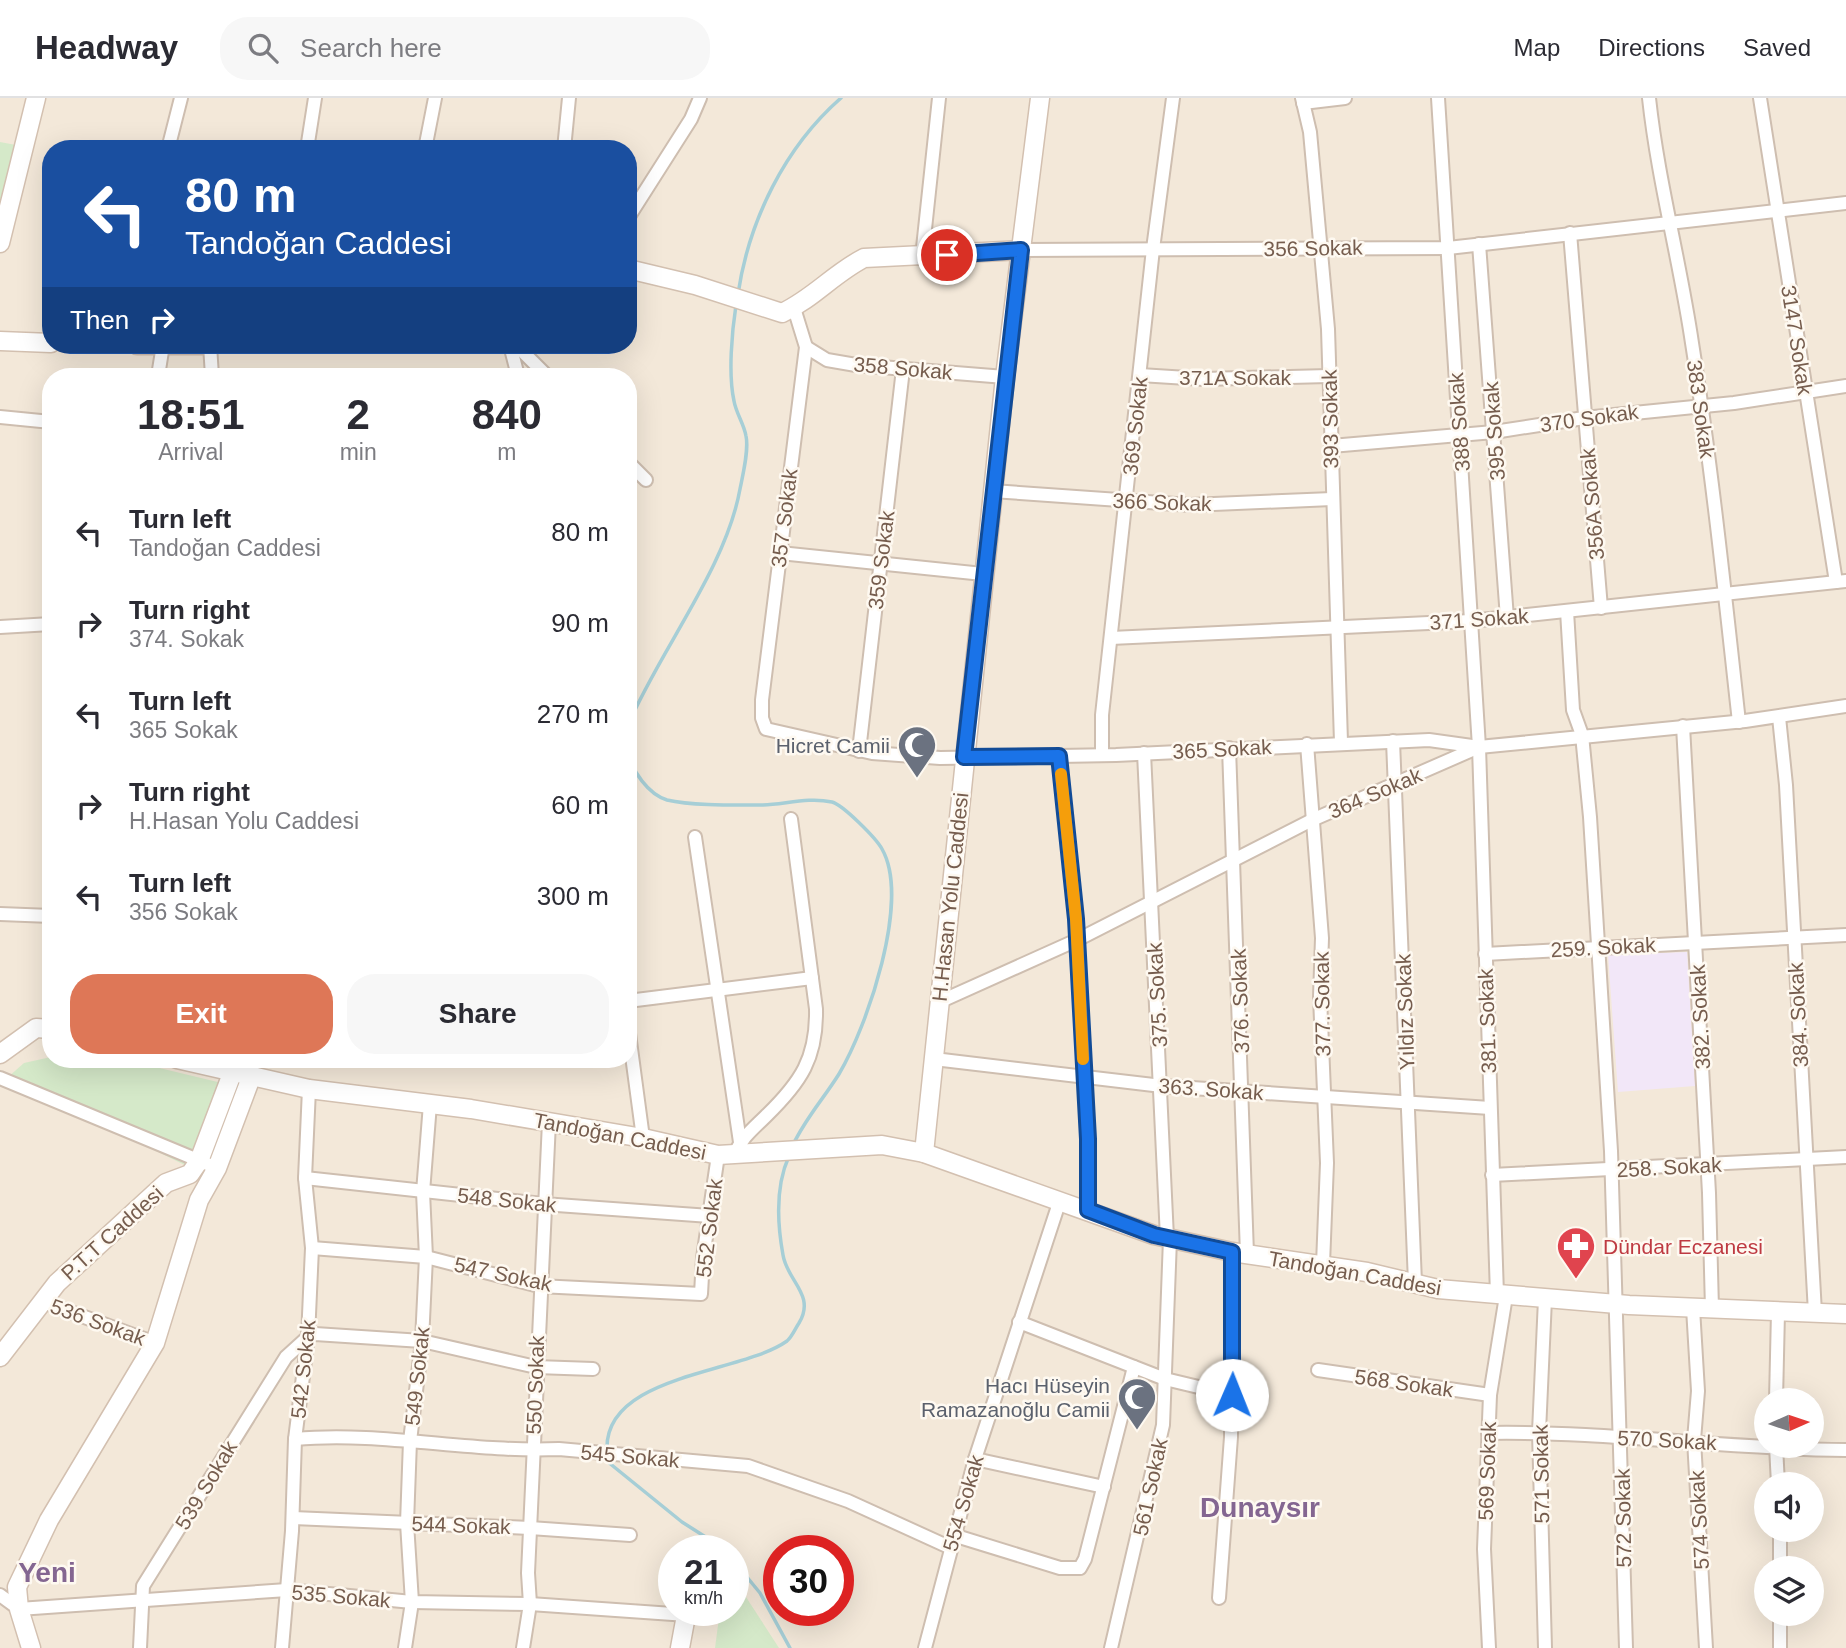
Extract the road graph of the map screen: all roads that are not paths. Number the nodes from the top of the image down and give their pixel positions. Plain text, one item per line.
1 (36, 98) edge
2 (181, 98) edge
3 (315, 98) edge
4 (435, 98) edge
5 (569, 98) edge
6 (700, 98) edge
7 (939, 98) edge
8 (1040, 98) edge
9 (1173, 98) edge
10 (1345, 98) edge
11 (1438, 98) edge
12 (1649, 98) edge
13 (1760, 98) edge
14 (1303, 100) edge
15 (170, 140) edge
16 (308, 140) edge
17 (427, 140) edge
18 (565, 140) edge
19 (1846, 203) edge
20 (637, 204) edge
21 (1777, 213) junction
22 (1668, 224) junction
23 (1570, 233) junction
24 (0, 243) edge
25 (1479, 244) junction
26 (1320, 247) junction
27 (1448, 248) junction
28 (1153, 249) junction
29 (1021, 250) junction
30 (922, 257) junction
31 (637, 271) edge
32 (794, 308) junction
33 (0, 341) edge
34 (42, 343) edge
35 (806, 347) junction
36 (525, 354) edge
37 (539, 368) edge
38 (903, 369) junction
39 (1140, 375) junction
40 (1329, 376) junction
41 (1005, 377) junction
42 (1846, 386) edge
43 (1805, 392) junction
44 (1699, 404) junction
45 (0, 417) edge
46 (1584, 418) junction
47 (42, 420) edge
48 (1494, 432) junction
49 (1460, 436) junction
50 (1331, 446) junction
51 (637, 470) edge
52 (646, 480) dead end
53 (992, 491) junction
54 (1332, 499) junction
55 (1127, 502) junction
56 (780, 553) junction
57 (880, 565) junction
58 (983, 574) junction
59 (1841, 582) edge
60 (1726, 594) junction
61 (1601, 608) junction
62 (1567, 611) junction
63 (1507, 618) junction
64 (1471, 621) junction
65 (42, 625) edge
66 (1336, 626) junction
67 (0, 627) edge
68 (1111, 638) junction
69 (1846, 706) edge
70 (1779, 717) junction
71 (1739, 722) junction
72 (1682, 726) junction
73 (766, 729) joint
74 (1582, 735) junction
75 (1393, 741) junction
76 (1341, 742) junction
77 (1307, 744) junction
78 (1479, 747) junction
79 (1229, 748) junction
80 (859, 751) junction
81 (1144, 753) junction
82 (1102, 755) junction
83 (1059, 756) junction
84 (964, 757) junction
85 (1395, 785) junction
86 (792, 819) dead end
87 (1312, 820) junction
88 (695, 837) dead end
89 (1235, 858) junction
90 (1152, 899) junction
91 (0, 914) edge
92 (42, 916) edge
93 (1846, 935) edge
94 (1793, 938) junction
95 (1077, 940) junction
96 (1696, 942) junction
97 (1597, 948) junction
98 (1485, 954) junction
99 (812, 978) junction
100 (717, 991) junction
101 (637, 1000) edge
102 (939, 1002) junction
103 (42, 1028) edge
104 (0, 1054) edge
105 (934, 1059) junction
106 (232, 1068) edge
107 (239, 1068) edge
108 (634, 1068) edge
109 (252, 1075) junction
110 (0, 1078) edge
111 (1085, 1079) junction
112 (1161, 1086) junction
113 (309, 1089) junction
114 (1243, 1091) junction
115 (1324, 1097) junction
116 (430, 1104) junction
117 (1409, 1105) junction
118 (1490, 1108) junction
119 (549, 1122) junction
120 (643, 1138) junction
121 (731, 1150) junction
122 (924, 1153) junction
123 (1846, 1157) edge
124 (1806, 1159) junction
125 (199, 1161) junction
126 (1708, 1166) junction
127 (217, 1168) junction
128 (1611, 1171) junction
129 (1492, 1175) junction
130 (305, 1178) junction
131 (423, 1192) junction
132 (1060, 1200) junction
133 (542, 1204) junction
134 (1088, 1210) junction
135 (710, 1216) junction
136 (1169, 1238) junction
137 (312, 1248) junction
138 (1240, 1253) junction
139 (426, 1257) junction
140 (1323, 1264) junction
141 (1415, 1283) junction
142 (539, 1286) junction
143 (694, 1295) joint
144 (1502, 1295) junction
145 (1545, 1299) junction
146 (41, 1301) junction
147 (1618, 1304) junction
148 (1693, 1308) junction
149 (1712, 1309) junction
150 (1778, 1312) junction
151 (1815, 1313) junction
152 (1846, 1314) edge
153 (1019, 1322) junction
154 (308, 1336) junction
155 (422, 1341) junction
156 (155, 1343) junction
157 (0, 1357) edge
158 (536, 1367) junction
159 (1134, 1367) junction
160 (593, 1369) dead end
161 (1318, 1370) dead end
162 (1165, 1379) junction
163 (1776, 1388) edge
164 (1232, 1395) junction
165 (1490, 1395) junction
166 (1539, 1432) junction
167 (1489, 1433) junction
168 (1621, 1437) junction
169 (295, 1438) junction
170 (1694, 1440) junction
171 (411, 1441) junction
172 (1754, 1445) edge
173 (1824, 1449) edge
174 (533, 1450) junction
175 (1846, 1450) edge
176 (975, 1459) junction
177 (1104, 1487) junction
178 (293, 1518) junction
179 (407, 1524) junction
180 (530, 1528) junction
181 (630, 1535) dead end
182 (951, 1541) junction
183 (286, 1590) junction
184 (0, 1595) edge
185 (1219, 1598) dead end
186 (412, 1602) junction
187 (140, 1603) junction
188 (530, 1604) junction
189 (19, 1609) junction
190 (658, 1611) edge
191 (684, 1626) edge
192 (1780, 1626) edge
193 (31, 1648) edge
194 (140, 1648) edge
195 (282, 1648) edge
196 (405, 1648) edge
197 (523, 1648) edge
198 (680, 1648) edge
199 (925, 1648) edge
200 (1111, 1648) edge
201 (1489, 1648) edge
202 (1545, 1648) edge
203 (1626, 1648) edge
204 (1706, 1648) edge
205 (1780, 1648) edge

1 - 24 street
2 - 15 street
3 - 16 street
4 - 17 street
5 - 18 street
6 - 20 street
7 - 30 street
8 - 29 street, H.Hasan Yolu Caddesi
9 - 28 street, 369 Sokak
10 - 14 street
11 - 27 street, 388 Sokak
12 - 22 street, 383 Sokak
13 - 21 street, 3147 Sokak
14 - 26 street, 393 Sokak
19 - 21 street, 356 Sokak
21 - 22 street, 356 Sokak
21 - 43 street, 3147 Sokak
22 - 23 street, 356 Sokak
22 - 44 street, 383 Sokak
23 - 25 street, 356 Sokak
23 - 46 street, 356A Sokak
25 - 27 street, 356 Sokak
25 - 48 street, 395 Sokak
26 - 27 street, 356 Sokak
26 - 28 street, 356 Sokak
26 - 40 street, 393 Sokak
27 - 49 street, 388 Sokak
28 - 29 street, 356 Sokak
28 - 39 street, 369 Sokak
29 - 30 street, 356 Sokak
29 - 41 street, H.Hasan Yolu Caddesi
30 - 32 street, 356 Sokak
31 - 32 street
32 - 35 street, 357 Sokak
33 - 34 street
35 - 38 street, 358 Sokak
35 - 56 street, 357 Sokak
36 - 37 street
38 - 41 street, 358 Sokak
38 - 57 street, 359 Sokak
39 - 40 street, 371A Sokak
39 - 55 street, 369 Sokak
40 - 50 street, 393 Sokak
41 - 53 street, H.Hasan Yolu Caddesi
42 - 43 street, 370 Sokak
43 - 44 street, 370 Sokak
43 - 59 street, 3147 Sokak
44 - 46 street, 370 Sokak
44 - 60 street, 383 Sokak
45 - 47 street
46 - 48 street, 370 Sokak
46 - 61 street, 356A Sokak
48 - 49 street, 370 Sokak
48 - 63 street, 395 Sokak
49 - 50 street, 370 Sokak
49 - 64 street, 388 Sokak
50 - 54 street, 393 Sokak
51 - 52 street
53 - 55 street, 366 Sokak
53 - 58 street, H.Hasan Yolu Caddesi
54 - 55 street, 366 Sokak
54 - 66 street, 393 Sokak
55 - 68 street, 369 Sokak
56 - 57 street
56 - 73 street, 357 Sokak
57 - 58 street
57 - 80 street, 359 Sokak
58 - 84 street, H.Hasan Yolu Caddesi
59 - 60 street, 371 Sokak
60 - 61 street, 371 Sokak
60 - 71 street, 383 Sokak
61 - 62 street, 371 Sokak
62 - 63 street, 371 Sokak
62 - 74 street, 572 Sokak
63 - 64 street, 371 Sokak
64 - 66 street, 371 Sokak
64 - 78 street, 388 Sokak
65 - 67 street
66 - 68 street, 371 Sokak
66 - 76 street, 393 Sokak
68 - 82 street, 369 Sokak
69 - 70 street, 364 Sokak
70 - 71 street, 364 Sokak
70 - 94 street, 384. Sokak
71 - 72 street, 364 Sokak
72 - 74 street, 364 Sokak
72 - 96 street, 382. Sokak
73 - 80 street, 365 Sokak
74 - 78 street, 364 Sokak
74 - 97 street, 572 Sokak
75 - 76 street, 365 Sokak
75 - 78 street, 365 Sokak
75 - 85 street, Yıldız Sokak
76 - 77 street, 365 Sokak
77 - 79 street, 365 Sokak
77 - 87 street, 377. Sokak
78 - 85 street, 364 Sokak
78 - 98 street, 381. Sokak
79 - 81 street, 365 Sokak
79 - 89 street, 376. Sokak
80 - 84 street, 365 Sokak
81 - 82 street, 365 Sokak
81 - 90 street, 375. Sokak
82 - 83 street, 365 Sokak
83 - 84 street, 365 Sokak
83 - 95 street
84 - 102 street, H.Hasan Yolu Caddesi
85 - 87 street, 364 Sokak
85 - 117 street, Yıldız Sokak
86 - 99 street
87 - 89 street, 364 Sokak
87 - 115 street, 377. Sokak
88 - 100 street, 552 Sokak
89 - 90 street, 364 Sokak
89 - 114 street, 376. Sokak
90 - 95 street, 364 Sokak
90 - 112 street, 375. Sokak
91 - 92 street
93 - 94 street, 259. Sokak
94 - 96 street, 259. Sokak
94 - 124 street, 384. Sokak
95 - 102 street, 364 Sokak
95 - 111 street
96 - 97 street, 259. Sokak
96 - 126 street, 382. Sokak
97 - 98 street, 259. Sokak
97 - 128 street, 572 Sokak
98 - 118 street, 381. Sokak
99 - 100 street
99 - 121 street
100 - 101 street
100 - 121 street, 552 Sokak
102 - 105 street, H.Hasan Yolu Caddesi
103 - 104 street
105 - 111 street, 363. Sokak
105 - 122 street, H.Hasan Yolu Caddesi
106 - 125 street
107 - 109 street, Tandoğan Caddesi
108 - 120 street
109 - 113 street, Tandoğan Caddesi
109 - 127 street
110 - 125 street
111 - 112 street, 363. Sokak
111 - 134 street
112 - 114 street, 363. Sokak
112 - 136 street, 375. Sokak
113 - 116 street, Tandoğan Caddesi
113 - 130 street, 542 Sokak
114 - 115 street, 363. Sokak
114 - 138 street, 376. Sokak
115 - 117 street, 363. Sokak
115 - 140 street, 377. Sokak
116 - 119 street, Tandoğan Caddesi
116 - 131 street, 549 Sokak
117 - 118 street, 363. Sokak
117 - 141 street, Yıldız Sokak
118 - 129 street, 381. Sokak
119 - 120 street, Tandoğan Caddesi
119 - 133 street, 550 Sokak
120 - 121 street, Tandoğan Caddesi
121 - 122 street, Tandoğan Caddesi
121 - 135 street, 552 Sokak
122 - 132 street, Tandoğan Caddesi
123 - 124 street, 258. Sokak
124 - 126 street, 258. Sokak
124 - 151 street, 384. Sokak
125 - 127 street
125 - 146 street, P.T.T Caddesi
126 - 128 street, 258. Sokak
126 - 149 street, 382. Sokak
127 - 156 street
128 - 129 street, 258. Sokak
128 - 147 street, 572 Sokak
129 - 144 street, 381. Sokak
130 - 131 street, 548 Sokak
130 - 137 street, 542 Sokak
131 - 133 street, 548 Sokak
131 - 139 street, 549 Sokak
132 - 134 street, Tandoğan Caddesi
132 - 153 street, 554 Sokak
133 - 135 street, 548 Sokak
133 - 142 street, 550 Sokak
134 - 136 street, Tandoğan Caddesi
135 - 143 street, 552 Sokak
136 - 138 street, Tandoğan Caddesi
136 - 162 street, 561 Sokak
137 - 139 street, 547 Sokak
137 - 154 street, 542 Sokak
138 - 140 street, Tandoğan Caddesi
138 - 164 street, 376. Sokak
139 - 142 street, 547 Sokak
139 - 155 street, 549 Sokak
140 - 141 street, Tandoğan Caddesi
141 - 144 street, Tandoğan Caddesi
142 - 143 street, 547 Sokak
142 - 158 street, 550 Sokak
144 - 145 street, Tandoğan Caddesi
144 - 165 street, 569 Sokak
145 - 147 street, Tandoğan Caddesi
145 - 166 street, 571 Sokak
146 - 156 street, 536 Sokak
146 - 157 street, P.T.T Caddesi
147 - 148 street, Tandoğan Caddesi
147 - 168 street, 572 Sokak
148 - 149 street, Tandoğan Caddesi
148 - 170 street, 574 Sokak
149 - 150 street, Tandoğan Caddesi
150 - 151 street, Tandoğan Caddesi
150 - 163 street
151 - 152 street, Tandoğan Caddesi
153 - 159 street
153 - 176 street, 554 Sokak
154 - 155 street
154 - 169 street, 542 Sokak
154 - 187 street, 539 Sokak
155 - 158 street
155 - 171 street, 549 Sokak
156 - 189 street
158 - 160 street
158 - 174 street, 550 Sokak
159 - 162 street
159 - 177 street
161 - 165 street, 568 Sokak
162 - 164 street
162 - 200 street, 561 Sokak
164 - 185 street, 376. Sokak
165 - 167 street, 569 Sokak
166 - 167 street, 570 Sokak
166 - 168 street, 570 Sokak
166 - 202 street, 571 Sokak
167 - 201 street, 569 Sokak
168 - 170 street, 570 Sokak
168 - 203 street, 572 Sokak
169 - 171 street, 545 Sokak
169 - 178 street, 542 Sokak
170 - 172 street, 570 Sokak
170 - 204 street, 574 Sokak
171 - 174 street, 545 Sokak
171 - 179 street, 549 Sokak
173 - 175 street, 570 Sokak
174 - 180 street, 550 Sokak
174 - 182 street, 545 Sokak
176 - 177 street
176 - 182 street, 554 Sokak
177 - 182 street, 545 Sokak
178 - 179 street, 544 Sokak
178 - 183 street, 542 Sokak
179 - 180 street, 544 Sokak
179 - 186 street, 549 Sokak
180 - 181 street, 544 Sokak
180 - 188 street, 550 Sokak
182 - 199 street, 554 Sokak
183 - 186 street, 535 Sokak
183 - 187 street, 535 Sokak
183 - 195 street, 542 Sokak
184 - 189 street
186 - 188 street, 535 Sokak
186 - 196 street, 549 Sokak
187 - 189 street, 535 Sokak
187 - 194 street, 539 Sokak
188 - 190 street, 535 Sokak
188 - 197 street, 550 Sokak
189 - 193 street
191 - 198 street
192 - 205 street

